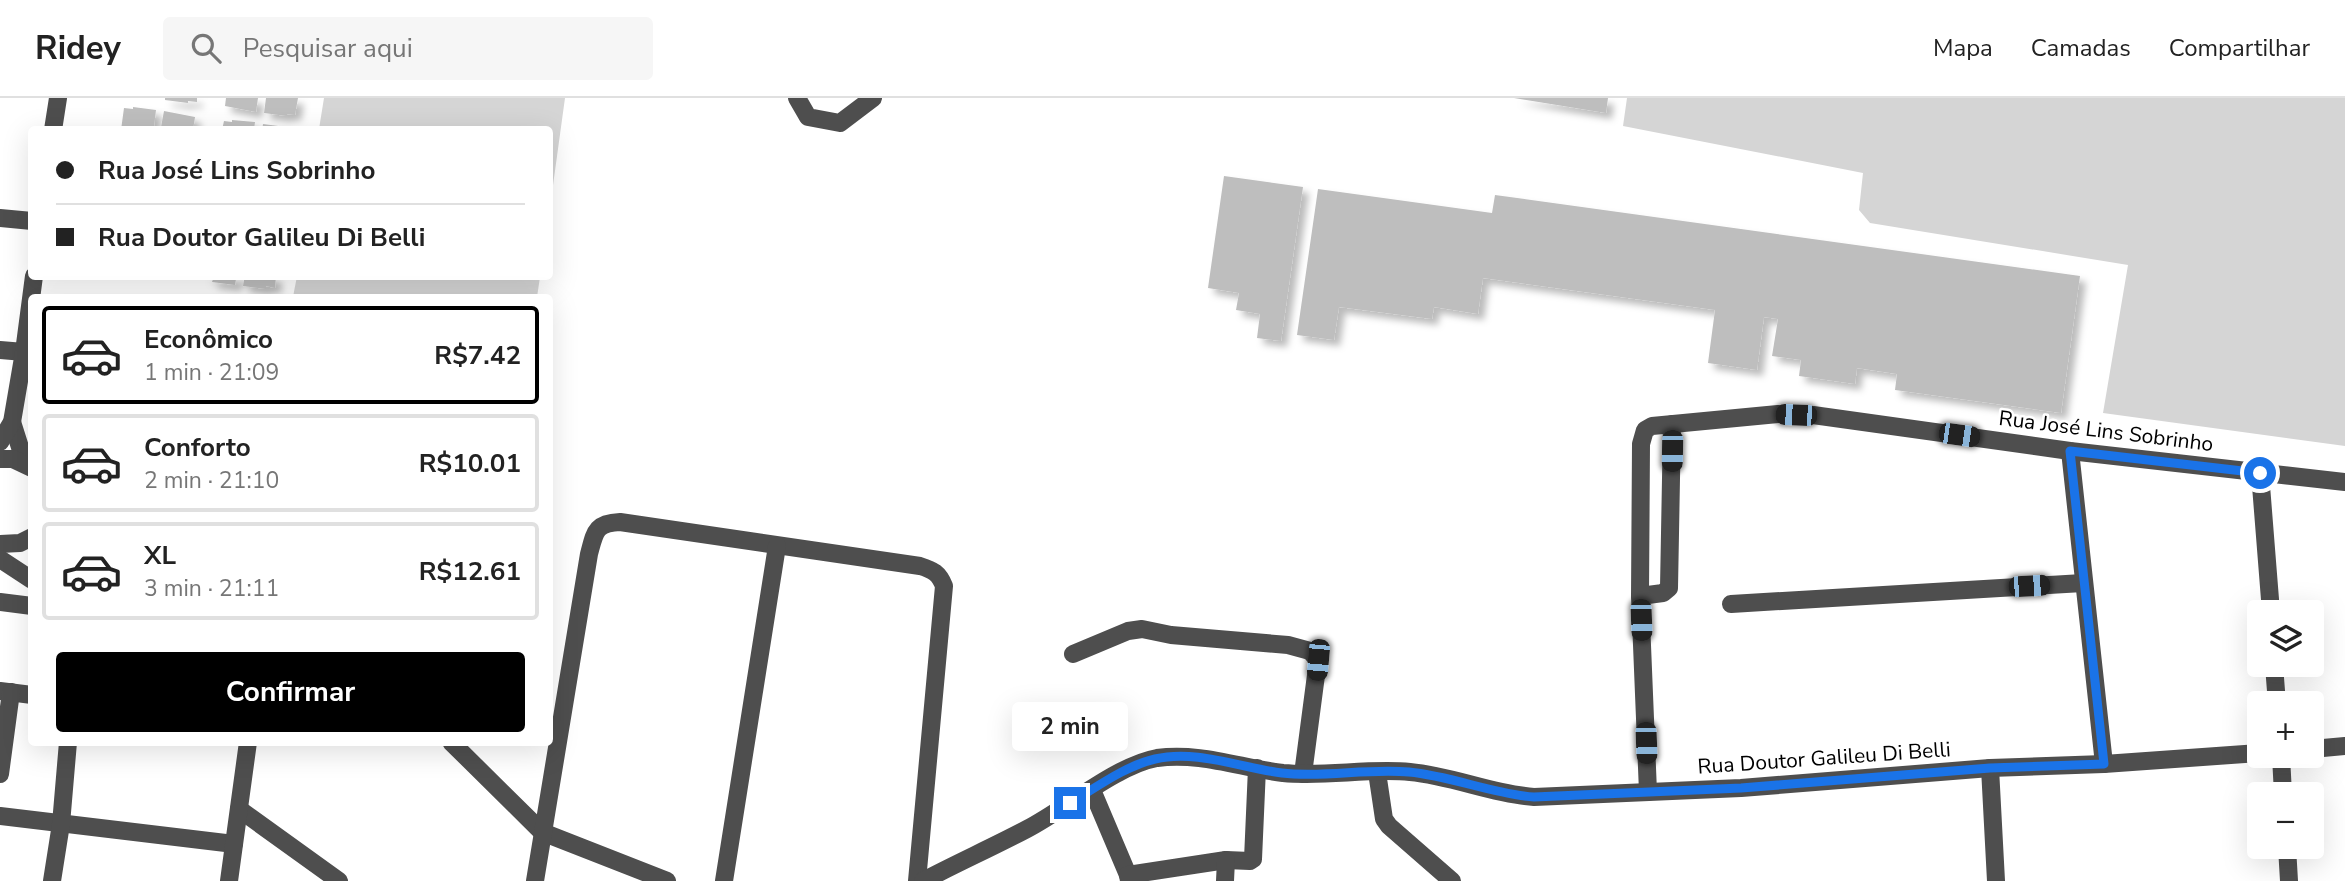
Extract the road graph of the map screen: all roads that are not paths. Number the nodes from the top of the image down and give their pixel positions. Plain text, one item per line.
1 (58, 98) edge
2 (797, 98) edge
3 (873, 98) edge
4 (54, 126) edge
5 (0, 218) edge
6 (28, 221) edge
7 (28, 322) edge
8 (0, 350) edge
9 (24, 352) junction
10 (12, 422) junction
11 (1672, 424) junction
12 (0, 442) edge
13 (2070, 451) junction
14 (0, 459) edge
15 (28, 465) edge
16 (2260, 473) junction
17 (2345, 482) edge
18 (28, 539) edge
19 (0, 544) edge
20 (777, 546) junction
21 (0, 559) edge
22 (28, 577) edge
23 (2083, 583) junction
24 (1640, 596) junction
25 (2270, 600) edge
26 (0, 602) edge
27 (1731, 604) dead end
28 (28, 606) edge
29 (1073, 654) dead end
30 (5, 692) edge
31 (28, 695) edge
32 (68, 746) edge
33 (247, 746) edge
34 (455, 746) edge
35 (2345, 746) edge
36 (2324, 747) edge
37 (2247, 754) edge
38 (2104, 764) junction
39 (1257, 768) junction
40 (1990, 768) junction
41 (1377, 772) junction
42 (0, 774) edge
43 (1303, 774) junction
44 (1092, 790) junction
45 (1648, 792) junction
46 (239, 809) junction
47 (0, 816) edge
48 (61, 824) junction
49 (542, 832) junction
50 (234, 844) junction
51 (2288, 859) edge
52 (1226, 860) junction
53 (1128, 878) edge
54 (52, 881) edge
55 (229, 881) edge
56 (339, 881) edge
57 (535, 881) edge
58 (667, 881) edge
59 (724, 881) edge
60 (917, 881) edge
61 (923, 881) edge
62 (1225, 881) edge
63 (1452, 881) edge
64 (1996, 881) edge
65 (2289, 881) edge

1 - 4 street
2 - 3 street
5 - 6 street
7 - 9 street
8 - 9 street
9 - 10 street
10 - 12 street
10 - 15 street
11 - 13 street, Rua José Lins Sobrinho
11 - 24 street
11 - 24 street, Rua José Lins Sobrinho
13 - 16 street, Rua José Lins Sobrinho
13 - 23 street
14 - 15 street
16 - 17 street, Rua José Lins Sobrinho
16 - 25 street
18 - 19 street
20 - 49 street
20 - 59 street
20 - 60 street
21 - 22 street
23 - 27 street
23 - 38 street
24 - 45 street
26 - 28 street
29 - 43 street
30 - 31 street
30 - 42 street
32 - 48 street
33 - 46 street
34 - 49 street
35 - 36 street
37 - 38 street, Rua Doutor Galileu Di Belli
38 - 40 street, Rua Doutor Galileu Di Belli
39 - 43 street, Rua Doutor Galileu Di Belli
39 - 44 street, Rua Doutor Galileu Di Belli
39 - 52 street
40 - 45 street, Rua Doutor Galileu Di Belli
40 - 64 street
41 - 43 street, Rua Doutor Galileu Di Belli
41 - 45 street, Rua Doutor Galileu Di Belli
41 - 63 street
44 - 53 street
44 - 61 street, Rua Doutor Galileu Di Belli
46 - 50 street
46 - 56 street
47 - 48 street
48 - 50 street
48 - 54 street
49 - 57 street
49 - 58 street
50 - 55 street
51 - 65 street
52 - 53 street
52 - 62 street

